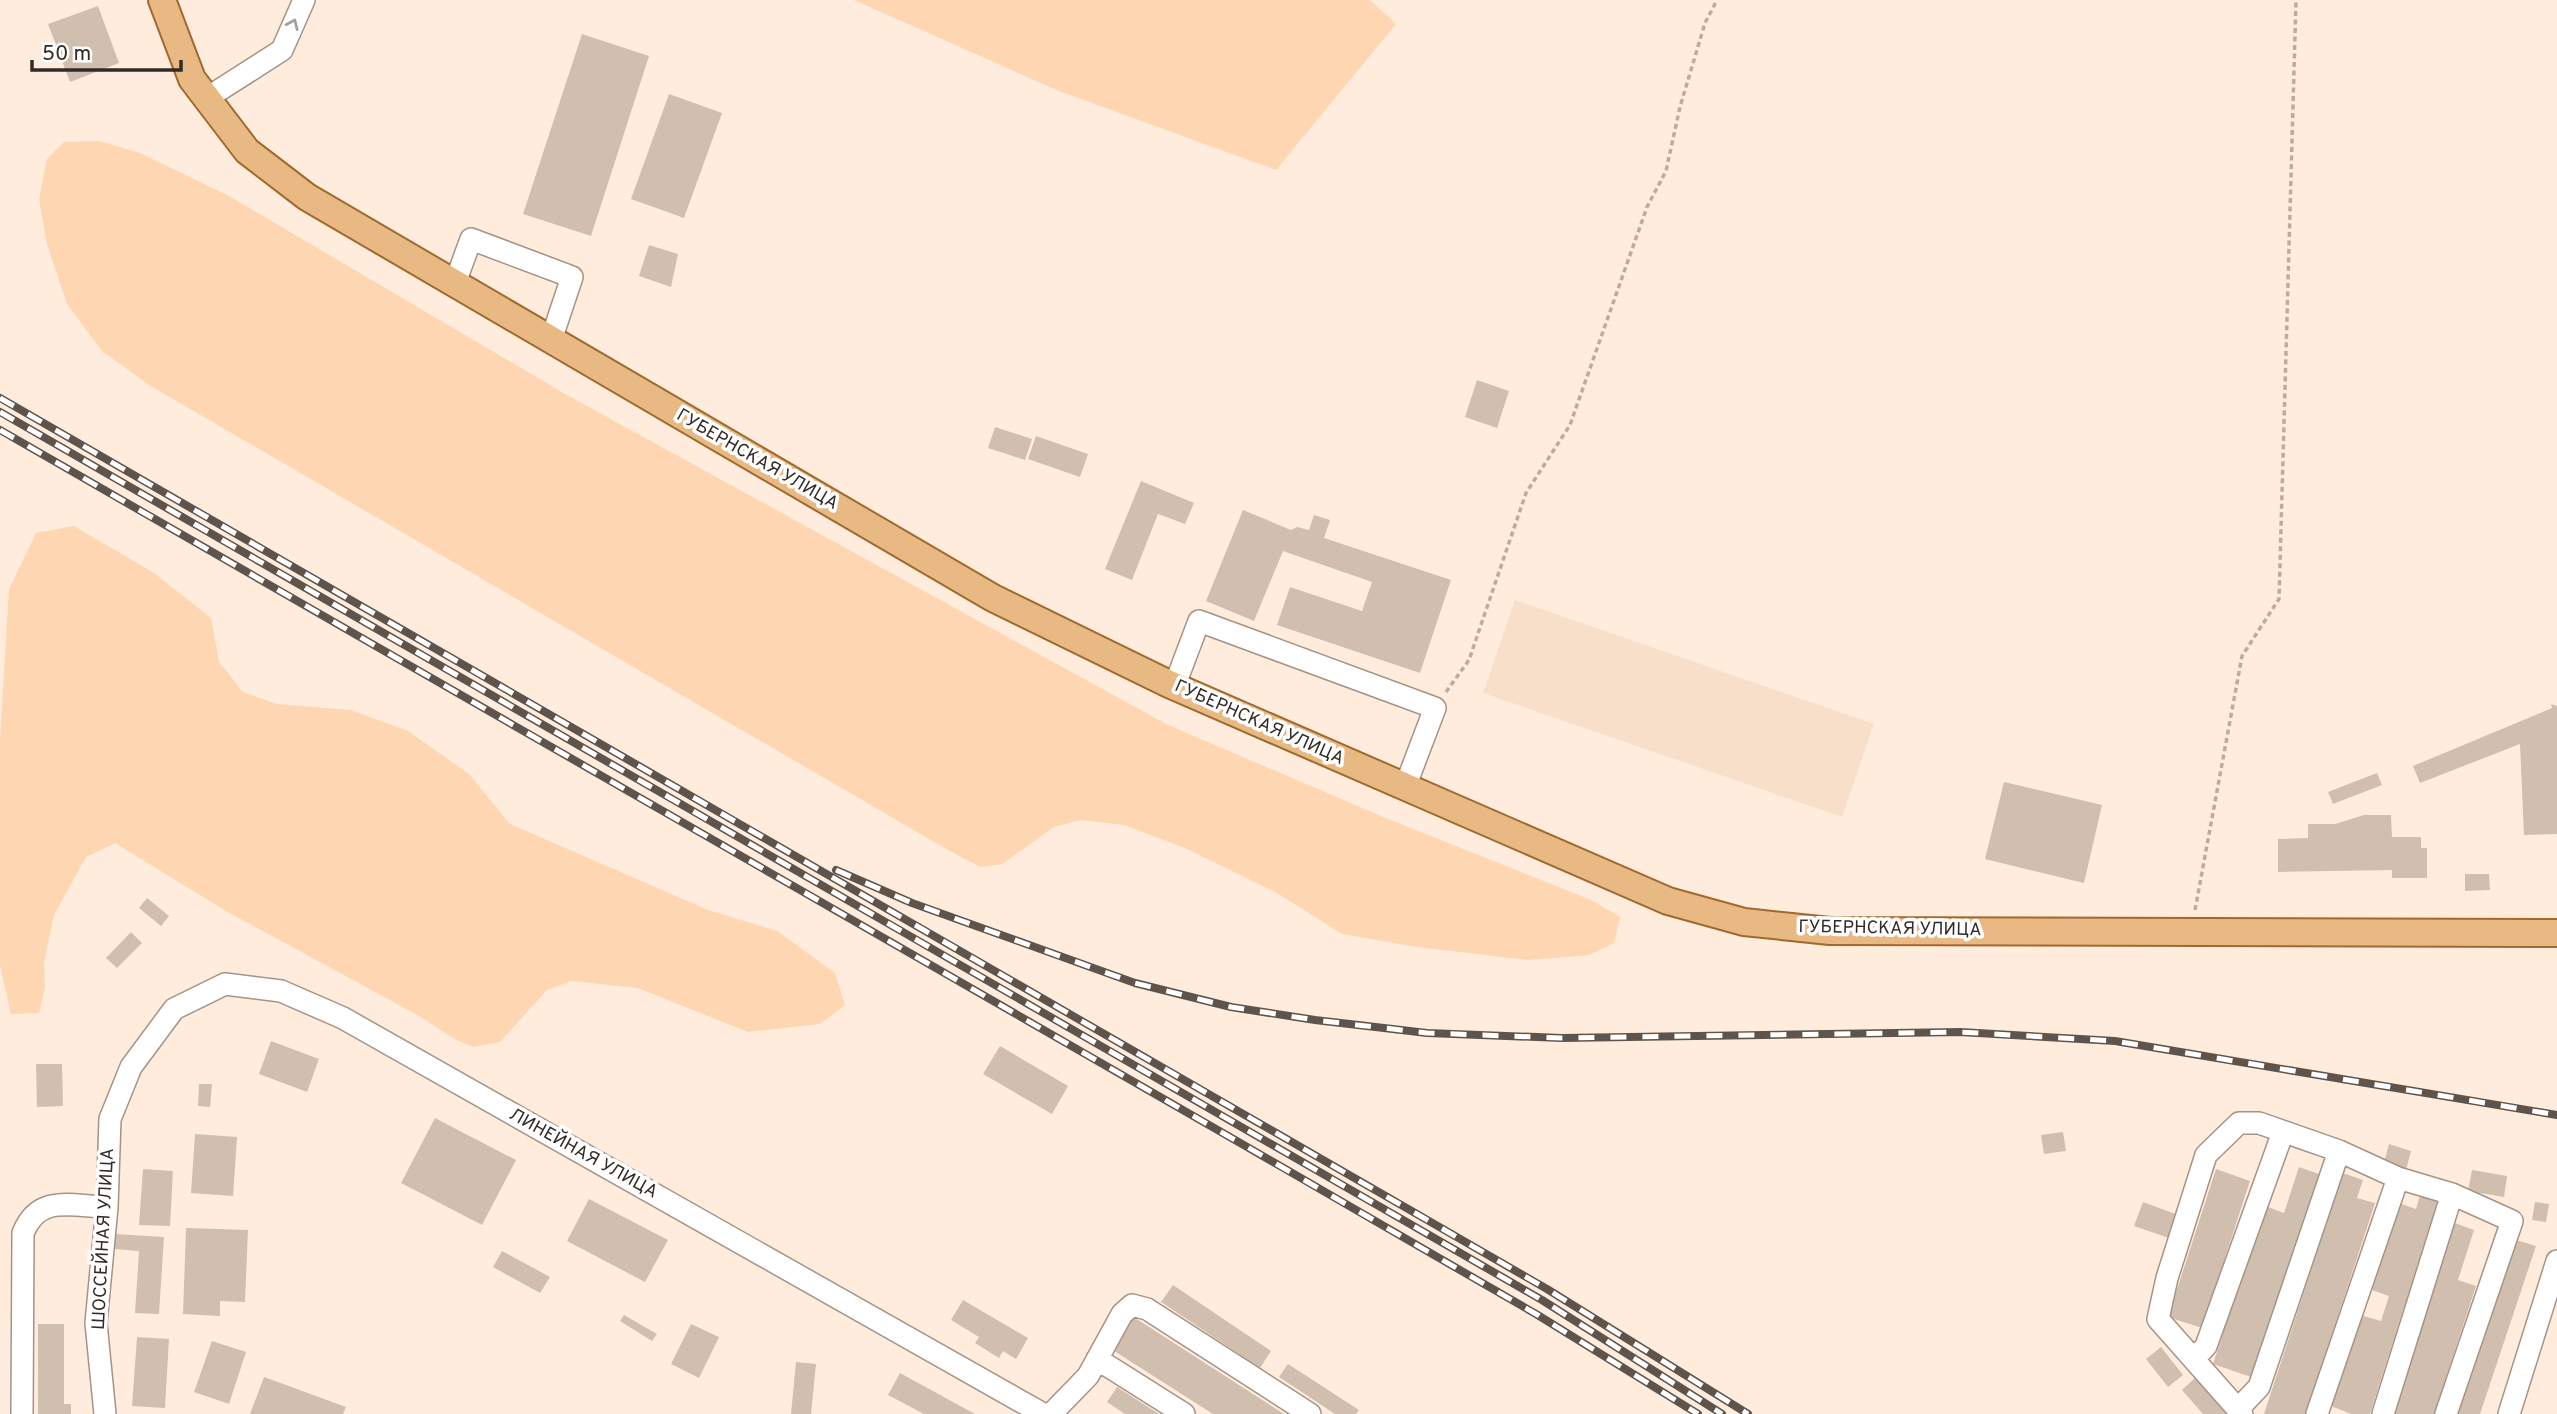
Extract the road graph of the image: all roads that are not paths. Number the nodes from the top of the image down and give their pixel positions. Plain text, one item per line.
1 (162, 0) edge
2 (304, 0) edge
3 (207, 99) junction
4 (455, 283) junction
5 (551, 340) junction
6 (1174, 687) junction
7 (1405, 787) junction
8 (2557, 933) edge
9 (131, 1067) joint
10 (2283, 1132) junction
11 (2339, 1151) junction
12 (2398, 1178) junction
13 (2452, 1194) junction
14 (107, 1208) junction
15 (2557, 1261) edge
16 (2195, 1358) junction
17 (1097, 1359) junction
18 (2240, 1411) edge
19 (22, 1414) edge
20 (105, 1414) edge
21 (1043, 1414) edge
22 (1051, 1414) edge
23 (1184, 1414) edge
24 (1310, 1414) edge
25 (2317, 1414) edge
26 (2383, 1414) edge
27 (2446, 1414) edge
28 (2509, 1414) edge

1 - 3 main road, ГУБЕРНСКАЯ УЛИЦА
3 -> 2 street
3 - 4 main road, ГУБЕРНСКАЯ УЛИЦА
4 - 5 main road, ГУБЕРНСКАЯ УЛИЦА
4 - 5 street
5 - 6 main road, ГУБЕРНСКАЯ УЛИЦА
6 - 7 main road, ГУБЕРНСКАЯ УЛИЦА
6 - 7 street
7 - 8 main road, ГУБЕРНСКАЯ УЛИЦА
9 - 14 street, ШОССЕЙНАЯ УЛИЦА
9 - 21 street, ЛИНЕЙНАЯ УЛИЦА
10 - 11 street
10 - 16 street
10 - 16 street
11 - 12 street
11 - 18 street
12 - 13 street
12 - 25 street
13 - 26 street
13 - 27 street
14 - 19 street
14 - 20 street, ШОССЕЙНАЯ УЛИЦА
15 - 28 street
16 - 18 street
17 - 22 street
17 - 23 street
17 - 24 street

